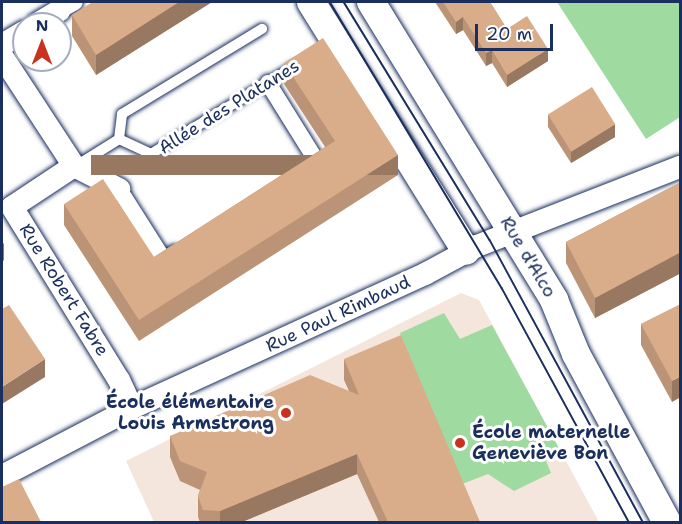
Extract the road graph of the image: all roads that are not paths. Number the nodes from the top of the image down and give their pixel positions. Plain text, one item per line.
1 (311, 2) edge
2 (371, 2) edge
3 (262, 29) dead end
4 (2, 56) edge
5 (307, 59) edge
6 (268, 83) junction
7 (119, 139) junction
8 (75, 166) junction
9 (681, 167) edge
10 (289, 178) edge
11 (119, 189) joint
12 (512, 231) junction
13 (193, 241) edge
14 (465, 251) junction
15 (132, 408) junction
16 (2, 476) edge
17 (667, 522) edge

1 - 14 street
2 - 12 street, Rue d'Alco
3 - 7 lane
4 - 8 street
5 - 6 lane, Allée des Platanes
6 - 7 lane, Allée des Platanes
6 - 10 street
7 - 8 lane
8 - 11 street
8 - 15 street, Rue Robert Fabre
9 - 12 street, Rue Paul Rimbaud
11 - 13 street
12 - 14 street, Rue Paul Rimbaud
12 - 17 street, Rue d'Alco
14 - 15 street, Rue Paul Rimbaud
15 - 16 street, Rue Paul Rimbaud

